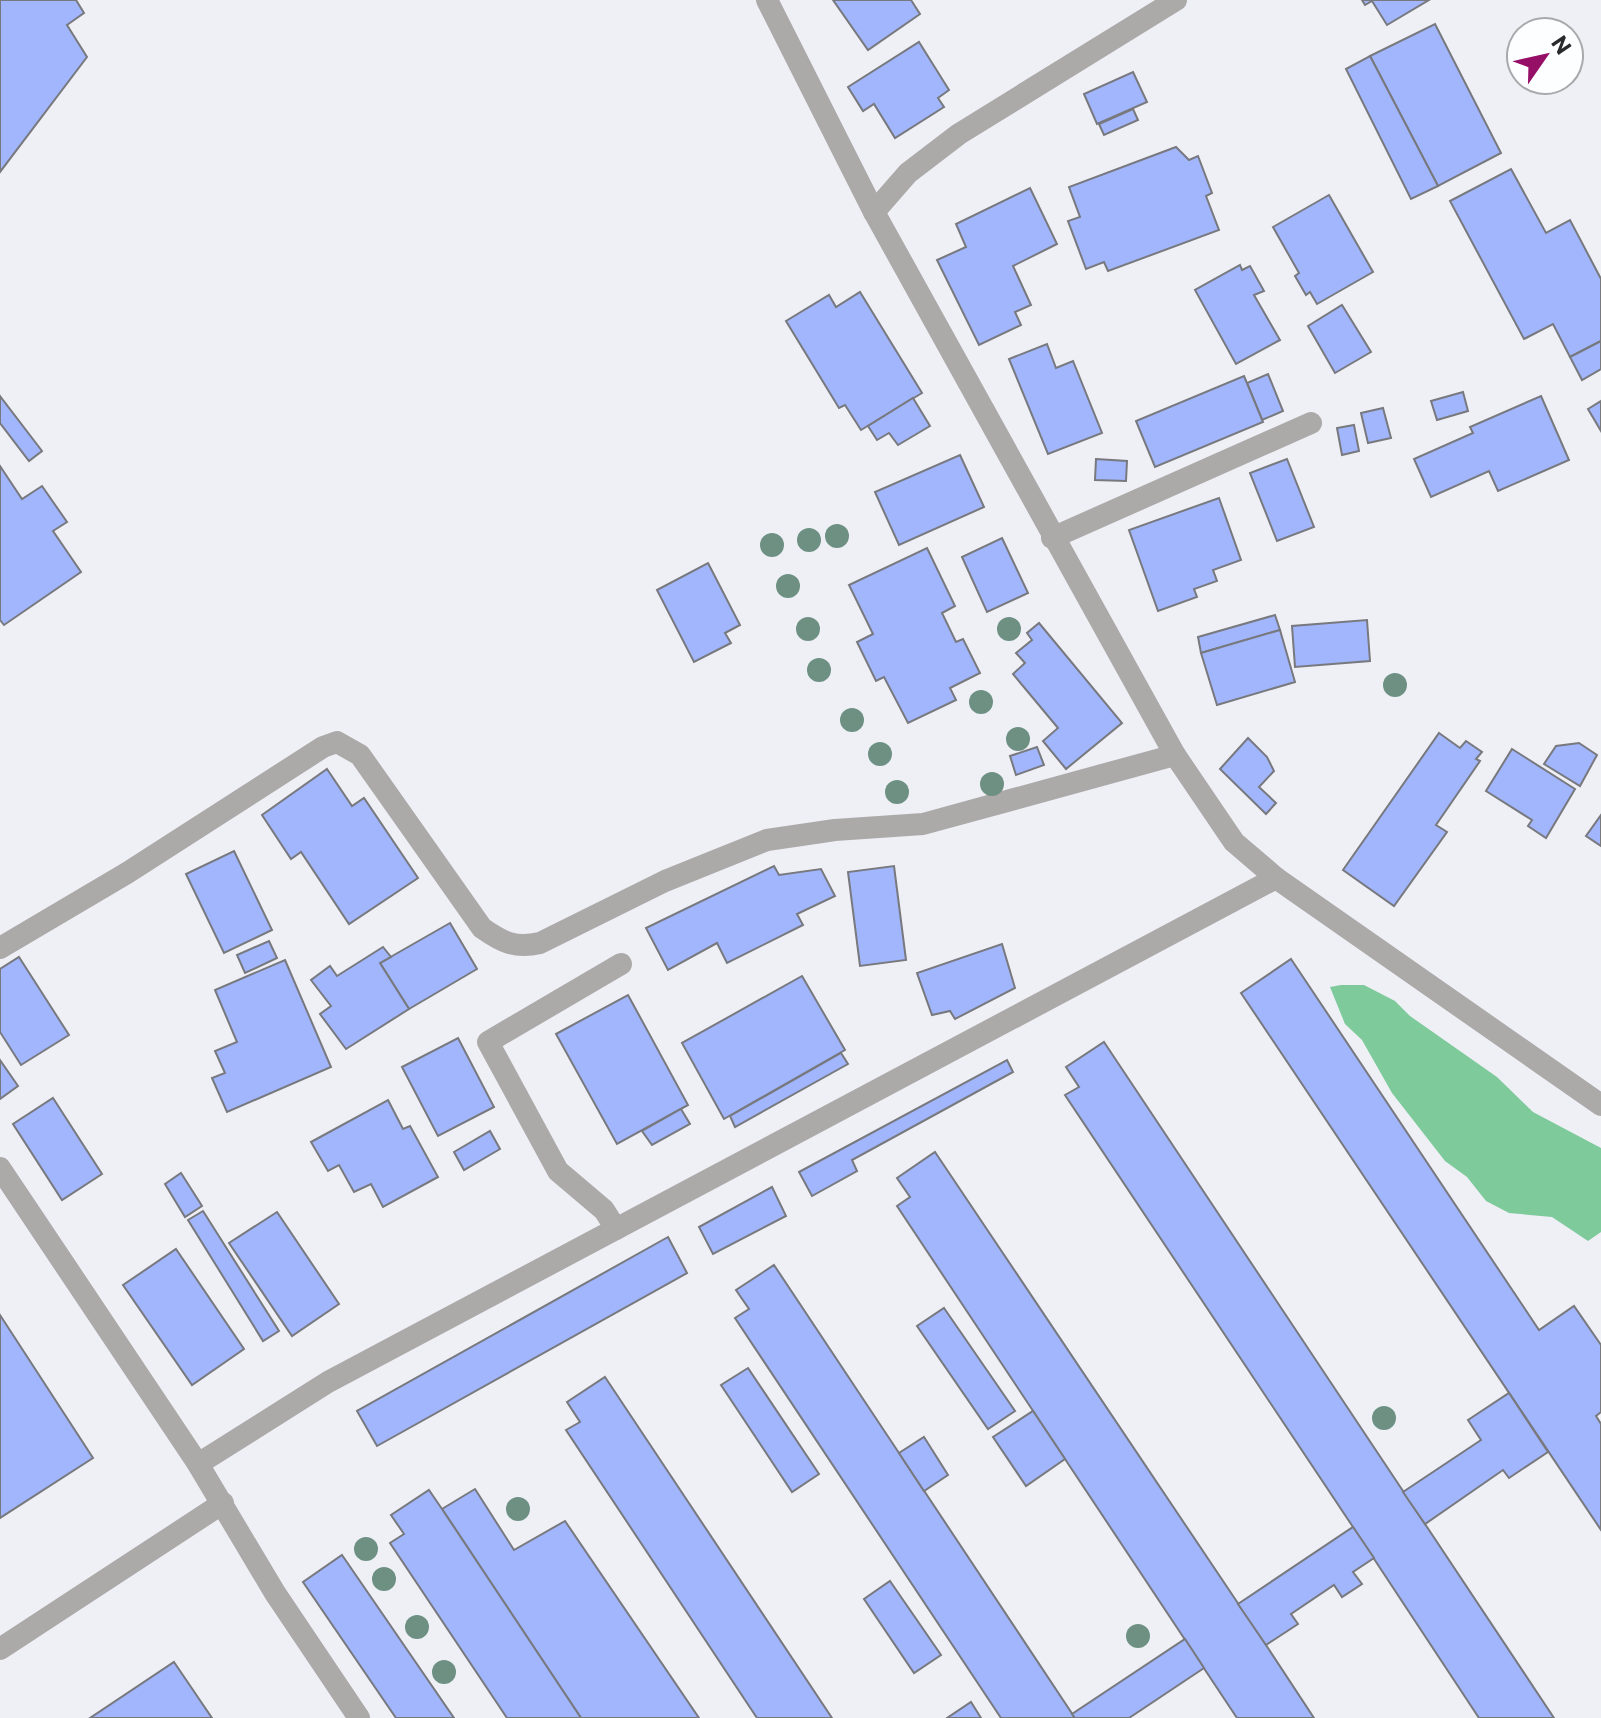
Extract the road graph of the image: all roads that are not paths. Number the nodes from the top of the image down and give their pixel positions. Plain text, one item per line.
1 (767, 0) edge
2 (1176, 0) edge
3 (874, 212) junction
4 (1311, 423) dead end
5 (1052, 538) junction
6 (1175, 755) junction
7 (1276, 878) junction
8 (0, 948) edge
9 (621, 964) dead end
10 (1601, 1105) edge
11 (0, 1168) edge
12 (616, 1229) junction
13 (198, 1464) junction
14 (223, 1503) junction
15 (0, 1649) edge
16 (359, 1718) edge

1 - 3 street
2 - 3 street
3 - 5 street
4 - 5 street
5 - 6 street
6 - 7 street
6 - 8 street
7 - 10 street
7 - 12 street
9 - 12 street
11 - 13 street
12 - 13 street
13 - 14 street
14 - 15 street
14 - 16 street

